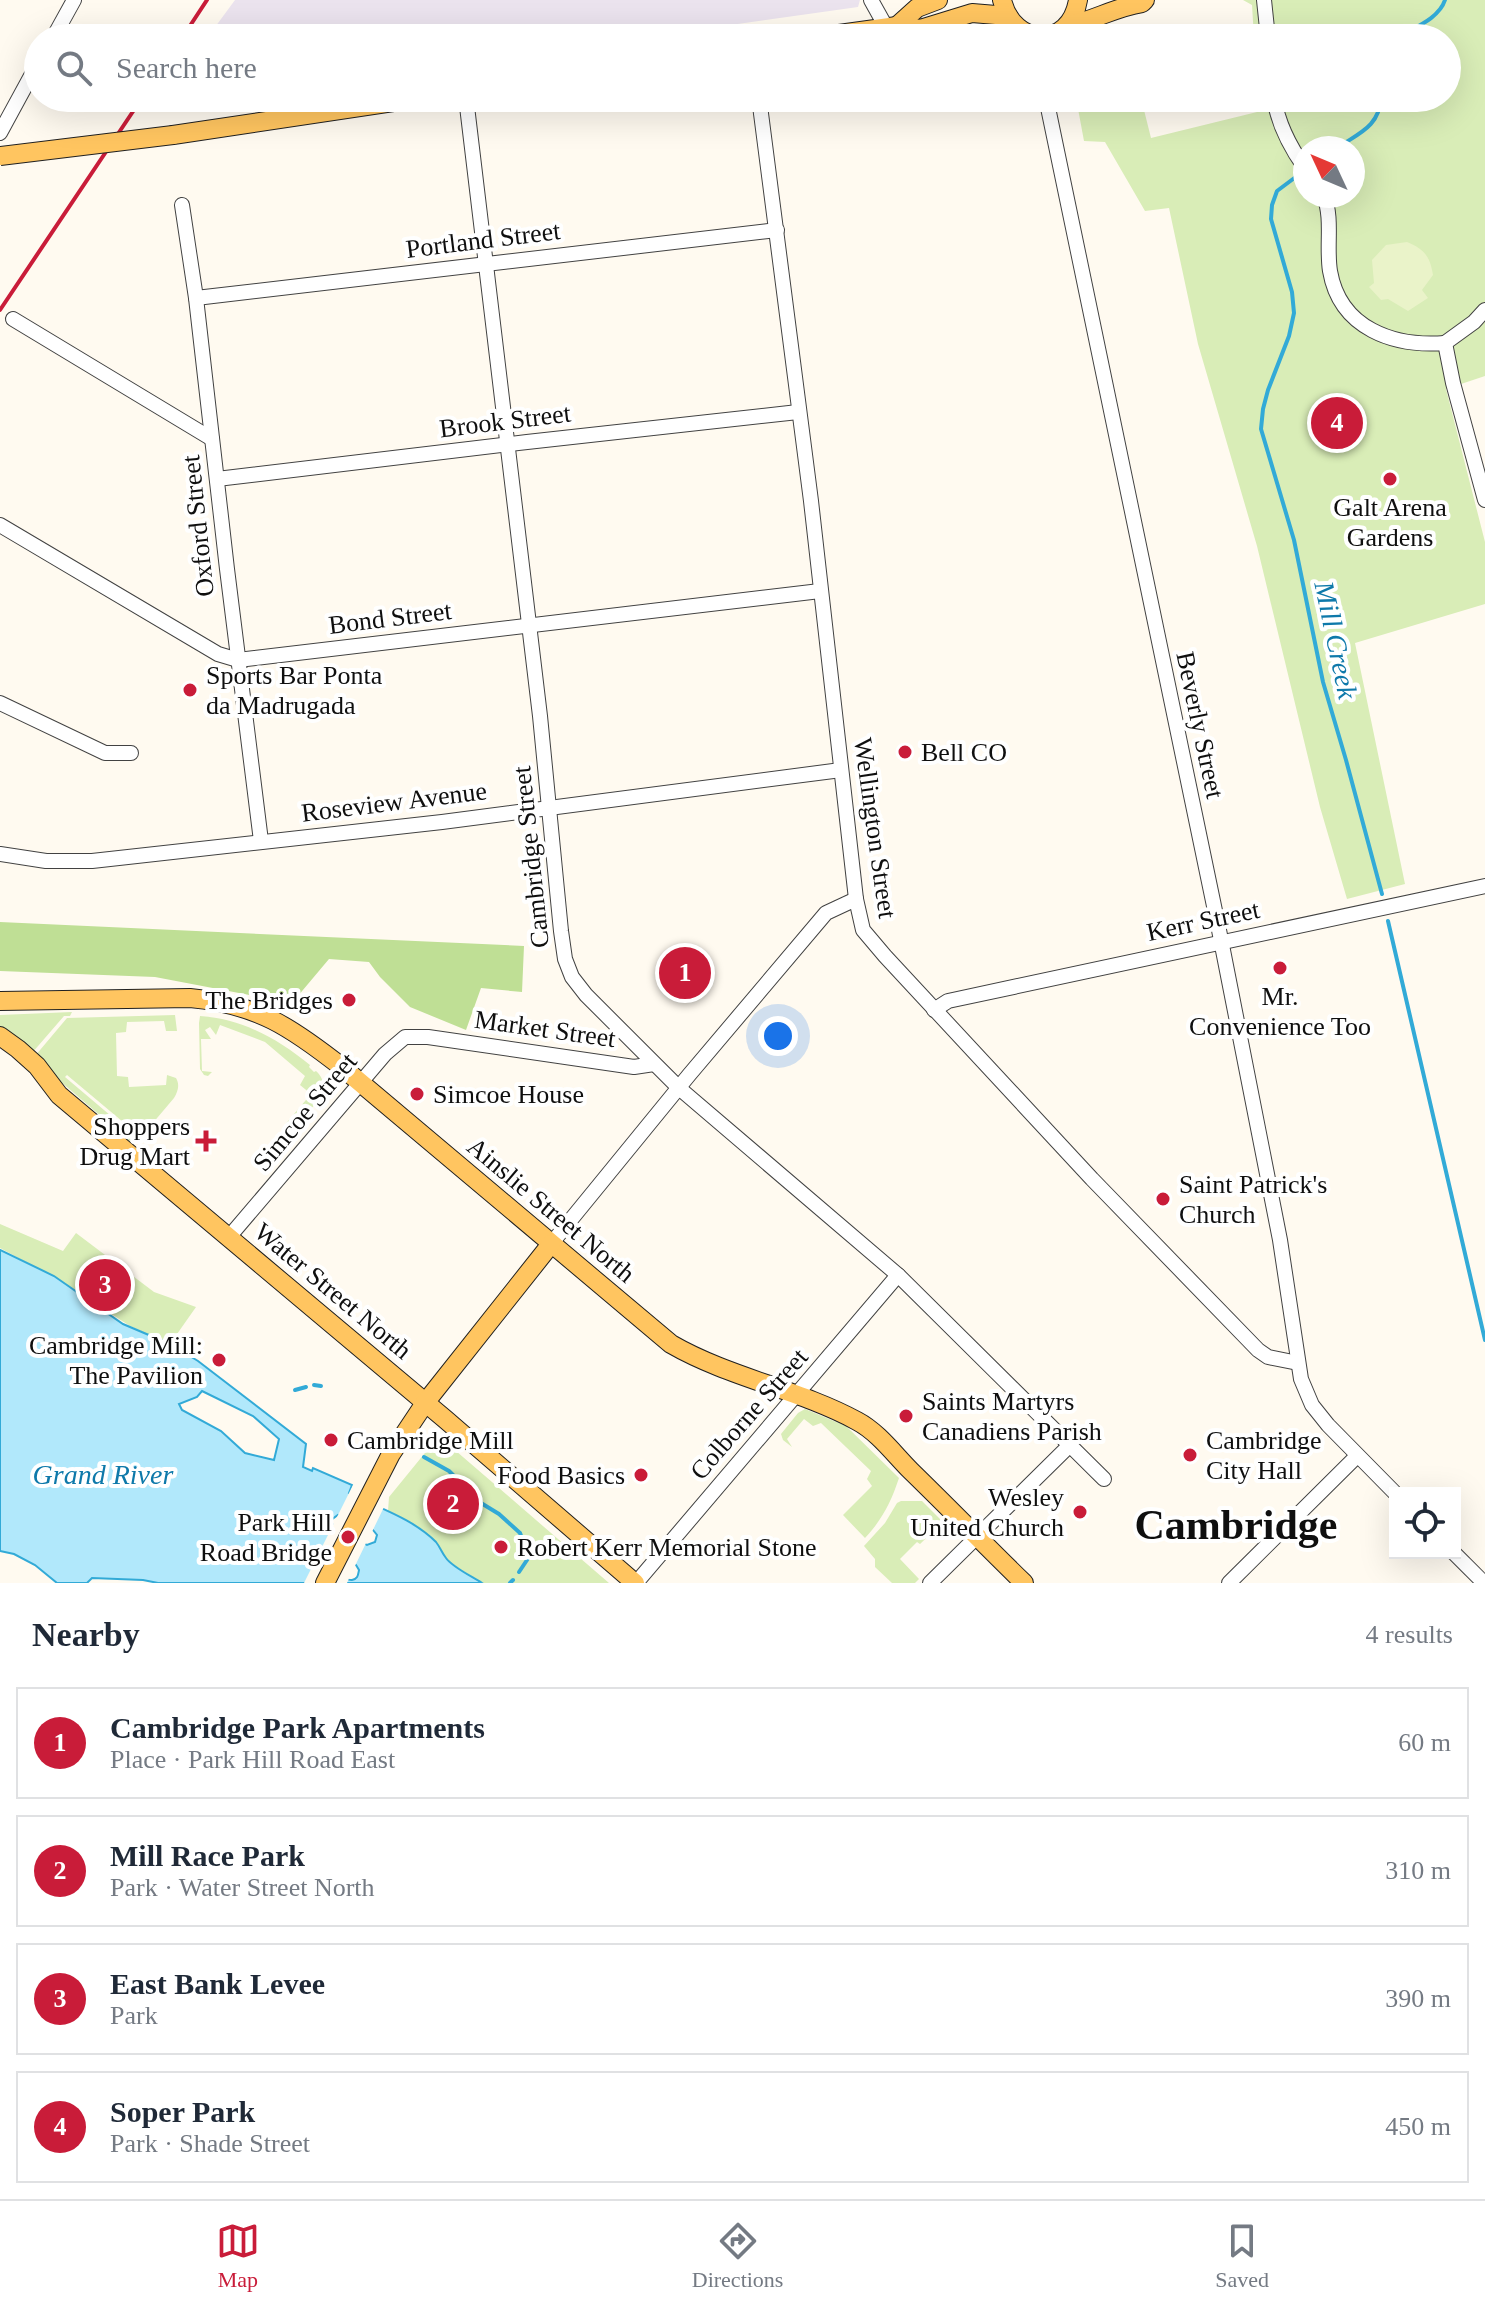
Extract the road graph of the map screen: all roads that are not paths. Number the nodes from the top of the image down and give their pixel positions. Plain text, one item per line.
1 (74, 0) edge
2 (871, 0) edge
3 (938, 0) edge
4 (1078, 0) edge
5 (1145, 0) edge
6 (1264, 0) edge
7 (1012, 21) edge
8 (61, 24) edge
9 (889, 24) edge
10 (894, 24) edge
11 (936, 24) edge
12 (1065, 24) edge
13 (1078, 24) edge
14 (1267, 24) edge
15 (24, 89) edge
16 (327, 112) edge
17 (468, 112) edge
18 (761, 112) edge
19 (1049, 112) edge
20 (1278, 112) edge
21 (0, 133) edge
22 (1293, 147) edge
23 (0, 156) edge
24 (182, 205) dead end
25 (1327, 208) edge
26 (777, 230) junction
27 (487, 264) junction
28 (196, 298) junction
29 (1485, 310) edge
30 (13, 319) dead end
31 (1445, 343) junction
32 (798, 412) junction
33 (212, 439) junction
34 (508, 445) junction
35 (217, 479) junction
36 (1485, 500) edge
37 (0, 525) edge
38 (820, 591) junction
39 (529, 626) junction
40 (238, 660) junction
41 (0, 703) edge
42 (131, 753) dead end
43 (841, 770) junction
44 (548, 808) junction
45 (261, 841) junction
46 (0, 854) edge
47 (1485, 886) edge
48 (856, 899) junction
49 (1221, 943) junction
50 (0, 1001) edge
51 (934, 1010) junction
52 (0, 1036) edge
53 (428, 1037) joint
54 (654, 1064) junction
55 (362, 1084) junction
56 (679, 1088) junction
57 (229, 1237) junction
58 (551, 1244) junction
59 (898, 1275) junction
60 (1298, 1363) junction
61 (797, 1395) junction
62 (425, 1403) junction
63 (1070, 1445) junction
64 (1357, 1456) junction
65 (1104, 1479) dead end
66 (1389, 1487) edge
67 (977, 1537) junction
68 (1460, 1559) edge
69 (1236, 1581) edge
70 (325, 1583) edge
71 (635, 1583) edge
72 (930, 1583) edge
73 (1024, 1583) edge
74 (1484, 1583) edge

1 - 8 street
2 - 9 street
3 - 10 main road
4 - 12 main road
5 - 13 main road
6 - 14 street
7 - 11 main road
15 - 21 street
16 - 23 main road, bridge
17 - 27 street, Cambridge Street
18 - 26 street, Wellington Street
19 - 49 street, Beverly Street
20 - 22 street
24 - 28 street, Oxford Street
25 - 31 street
26 - 27 street, Portland Street
26 - 32 street, Wellington Street
27 - 28 street, Portland Street
27 - 34 street, Cambridge Street
28 - 33 street, Oxford Street
29 - 31 street
30 - 33 street
31 - 36 street
32 - 34 street, Brook Street
32 - 38 street, Wellington Street
33 - 35 street, Oxford Street
34 - 35 street, Brook Street
34 - 39 street, Cambridge Street
35 - 40 street, Oxford Street
37 - 40 street
38 - 39 street, Bond Street
38 - 43 street, Wellington Street
39 - 40 street, Bond Street
39 - 44 street, Cambridge Street
40 - 45 street, Oxford Street
41 - 42 street
43 - 44 street, Roseview Avenue
43 - 48 street, Wellington Street
44 - 45 street, Roseview Avenue
44 - 54 street, Cambridge Street
45 - 46 street, Roseview Avenue
47 - 49 street, Kerr Street
48 - 51 street, Wellington Street
48 - 56 street
49 - 51 street, Kerr Street
49 - 60 street, Beverly Street
50 - 55 main road, Ainslie Street North
51 - 60 street, Wellington Street
52 - 57 main road, Water Street North
53 - 54 street, Market Street
53 - 55 street, Simcoe Street
54 - 56 street, Cambridge Street
55 - 57 street, Simcoe Street
55 - 58 main road, Ainslie Street North
56 - 58 street
56 - 59 street, Cambridge Street
57 - 62 main road, Water Street North
58 - 61 main road, Ainslie Street North
58 - 62 main road
59 - 61 street, Colborne Street
59 - 63 street, Cambridge Street
60 - 64 street
61 - 67 main road, Ainslie Street North
61 - 71 street, Colborne Street
62 - 70 main road
62 - 71 main road, Water Street North
63 - 65 street, Cambridge Street
63 - 67 street
64 - 66 street
64 - 69 street
67 - 72 street
67 - 73 main road, Ainslie Street North
68 - 74 street

